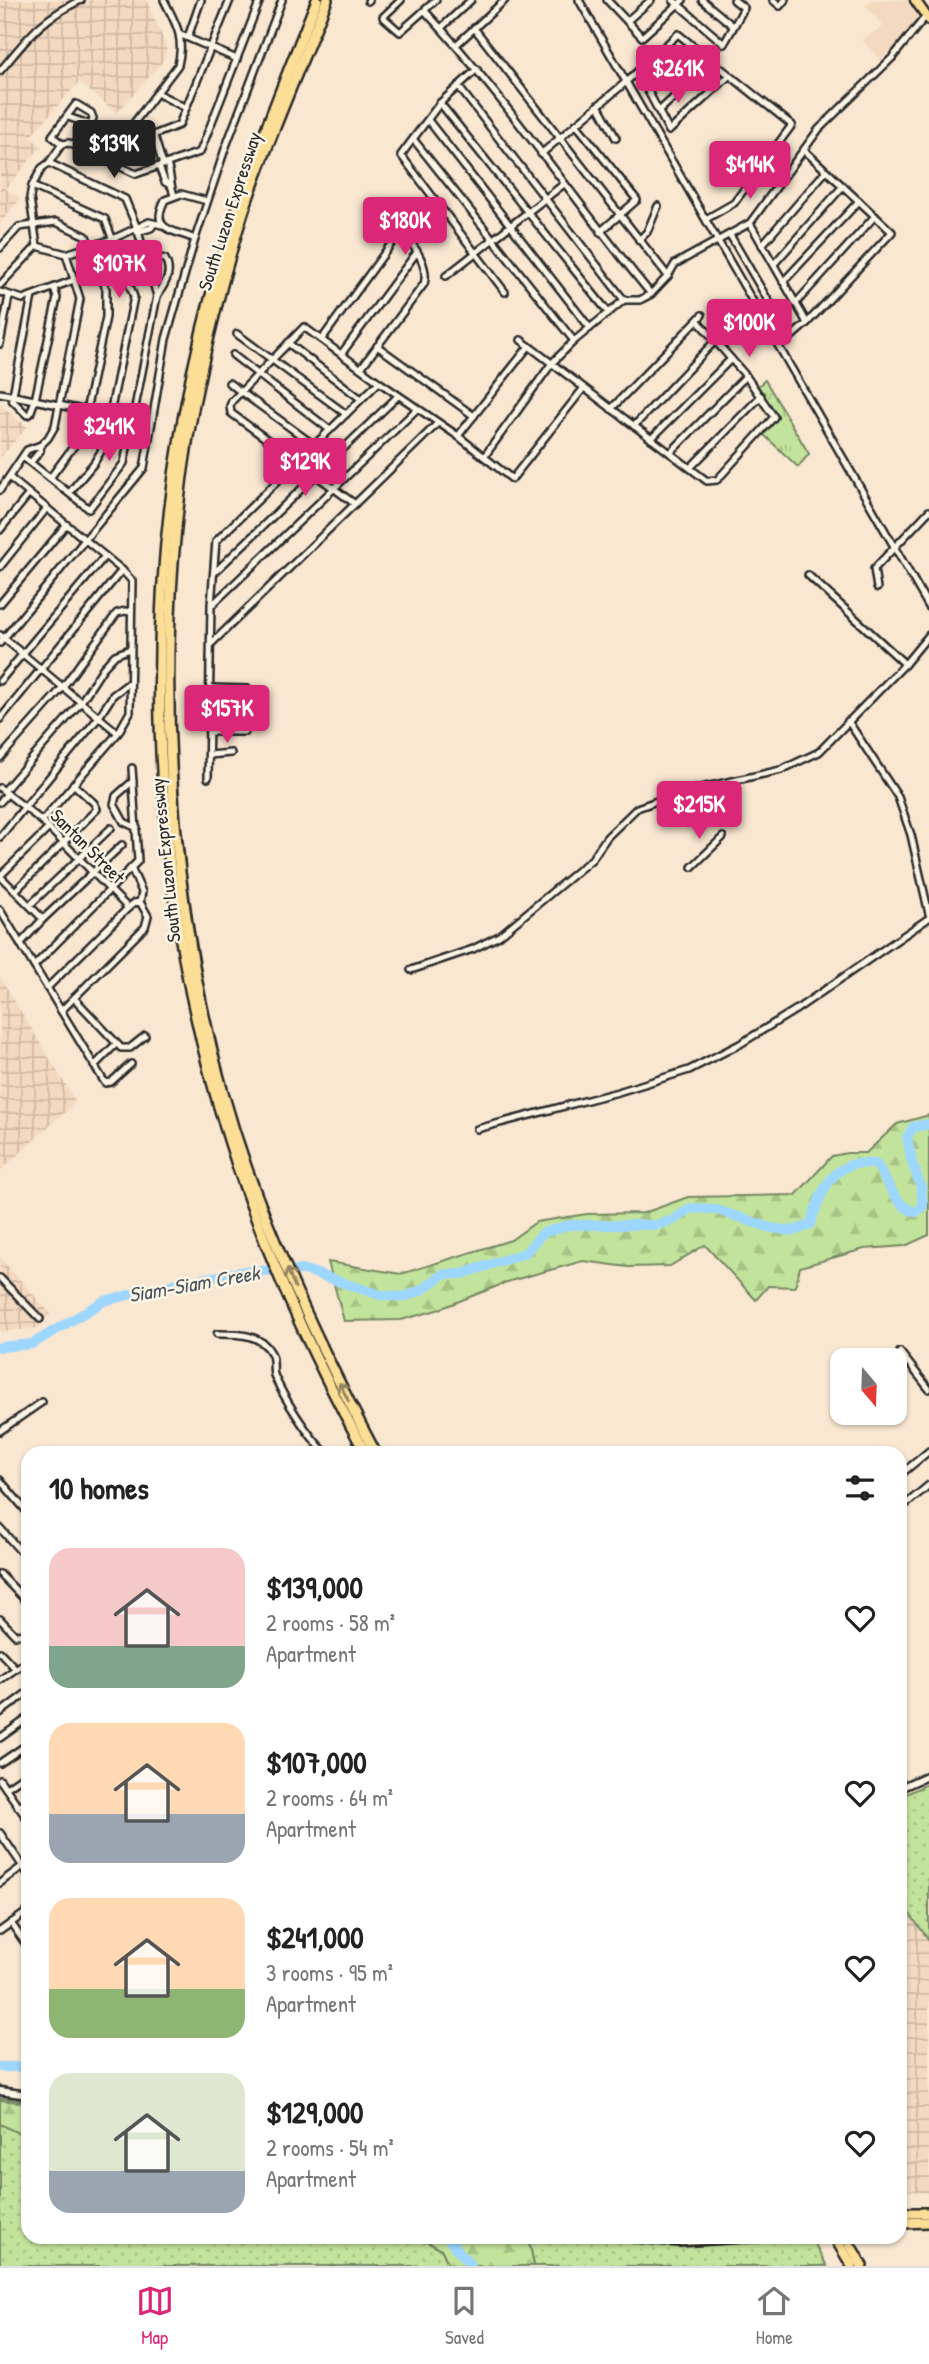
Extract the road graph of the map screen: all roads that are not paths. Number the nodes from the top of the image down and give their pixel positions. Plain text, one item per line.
1 (81, 0) edge
2 (164, 0) edge
3 (201, 0) edge
4 (230, 0) edge
5 (260, 0) edge
6 (282, 0) edge
7 (317, 0) edge
8 (327, 0) edge
9 (401, 0) edge
10 (436, 0) edge
11 (471, 0) edge
12 (505, 0) edge
13 (579, 0) edge
14 (607, 0) edge
15 (620, 0) edge
16 (651, 0) edge
17 (702, 0) edge
18 (734, 0) edge
19 (774, 0) edge
20 (785, 0) edge
21 (918, 1) edge
22 (678, 2) edge
23 (613, 6) junction
24 (425, 11) junction
25 (928, 16) edge
26 (627, 21) junction
27 (733, 26) junction
28 (441, 28) junction
29 (474, 28) junction
30 (184, 36) junction
31 (456, 45) junction
32 (212, 47) junction
33 (695, 47) junction
34 (237, 59) junction
35 (713, 61) junction
36 (477, 69) junction
37 (0, 71) edge
38 (638, 72) junction
39 (729, 76) junction
40 (626, 82) junction
41 (458, 86) junction
42 (648, 91) junction
43 (157, 93) junction
44 (440, 103) junction
45 (598, 105) junction
46 (186, 107) junction
47 (659, 111) junction
48 (68, 117) junction
49 (428, 120) junction
50 (576, 124) junction
51 (91, 125) junction
52 (124, 136) junction
53 (154, 136) junction
54 (559, 138) junction
55 (616, 138) dead end
56 (414, 139) junction
57 (62, 144) junction
58 (804, 150) junction
59 (541, 154) junction
60 (49, 163) junction
61 (163, 165) junction
62 (826, 171) junction
63 (564, 184) junction
64 (33, 186) junction
65 (843, 186) junction
66 (174, 195) junction
67 (546, 199) junction
68 (207, 201) junction
69 (859, 201) junction
70 (658, 206) dead end
71 (529, 211) junction
72 (875, 216) junction
73 (620, 217) junction
74 (706, 219) junction
75 (750, 223) junction
76 (33, 225) junction
77 (162, 225) junction
78 (511, 226) junction
79 (137, 230) junction
80 (600, 232) junction
81 (730, 234) junction
82 (113, 239) junction
83 (195, 239) junction
84 (494, 240) junction
85 (639, 240) junction
86 (718, 240) junction
87 (762, 245) junction
88 (37, 246) junction
89 (90, 247) junction
90 (0, 248) edge
91 (417, 252) junction
92 (476, 253) junction
93 (66, 254) junction
94 (145, 256) junction
95 (774, 264) junction
96 (446, 276) dead end
97 (668, 276) junction
98 (74, 281) junction
99 (783, 282) junction
100 (0, 285) edge
101 (54, 288) junction
102 (0, 292) edge
103 (506, 292) dead end
104 (651, 294) junction
105 (9, 296) junction
106 (32, 296) junction
107 (157, 296) junction
108 (624, 300) junction
109 (796, 303) junction
110 (608, 312) junction
111 (702, 315) dead end
112 (698, 321) junction
113 (807, 323) junction
114 (590, 328) junction
115 (237, 334) dead end
116 (322, 339) junction
117 (521, 340) dead end
118 (574, 341) junction
119 (715, 341) junction
120 (288, 343) junction
121 (0, 344) edge
122 (377, 346) junction
123 (528, 346) junction
124 (342, 354) junction
125 (233, 355) dead end
126 (732, 359) junction
127 (272, 360) junction
128 (552, 363) junction
129 (361, 368) junction
130 (258, 374) junction
131 (746, 376) junction
132 (379, 382) junction
133 (229, 383) dead end
134 (583, 389) junction
135 (241, 392) junction
136 (0, 393) edge
137 (398, 396) junction
138 (761, 396) junction
139 (14, 397) junction
140 (35, 400) junction
141 (361, 400) junction
142 (60, 406) junction
143 (417, 409) junction
144 (611, 409) junction
145 (86, 411) junction
146 (346, 414) junction
147 (109, 416) junction
148 (474, 416) junction
149 (132, 420) junction
150 (438, 423) junction
151 (634, 426) junction
152 (330, 430) junction
153 (458, 436) junction
154 (651, 439) junction
155 (41, 444) junction
156 (314, 445) junction
157 (670, 453) junction
158 (23, 457) junction
159 (484, 457) junction
160 (31, 462) junction
161 (297, 462) junction
162 (690, 468) junction
163 (316, 476) junction
164 (10, 478) junction
165 (50, 478) junction
166 (334, 489) junction
167 (0, 490) edge
168 (69, 493) junction
169 (29, 494) junction
170 (355, 504) junction
171 (47, 508) junction
172 (929, 511) edge
173 (66, 525) junction
174 (0, 530) edge
175 (85, 540) junction
176 (896, 547) junction
177 (105, 556) junction
178 (0, 567) edge
179 (121, 570) junction
180 (213, 574) junction
181 (808, 575) dead end
182 (877, 589) dead end
183 (0, 604) edge
184 (211, 605) junction
185 (929, 607) edge
186 (130, 612) junction
187 (929, 635) edge
188 (1, 639) edge
189 (211, 644) junction
190 (130, 649) junction
191 (23, 654) junction
192 (905, 664) junction
193 (42, 670) junction
194 (0, 681) edge
195 (129, 683) junction
196 (63, 687) junction
197 (210, 688) junction
198 (249, 689) dead end
199 (81, 702) junction
200 (262, 711) dead end
201 (209, 712) junction
202 (99, 717) junction
203 (0, 719) edge
204 (848, 721) junction
205 (209, 732) junction
206 (245, 732) dead end
207 (118, 733) junction
208 (231, 753) dead end
209 (209, 755) junction
210 (0, 758) edge
211 (132, 768) dead end
212 (208, 778) dead end
213 (134, 781) junction
214 (73, 784) junction
215 (4, 791) edge
216 (0, 802) edge
217 (24, 808) junction
218 (42, 821) junction
219 (49, 828) junction
220 (111, 828) dead end
221 (137, 828) junction
222 (0, 837) edge
223 (723, 837) dead end
224 (64, 843) junction
225 (122, 845) dead end
226 (79, 858) junction
227 (692, 867) dead end
228 (131, 868) junction
229 (94, 873) junction
230 (0, 875) edge
231 (16, 890) junction
232 (110, 890) junction
233 (140, 902) junction
234 (928, 903) edge
235 (30, 905) junction
236 (128, 908) junction
237 (0, 910) edge
238 (929, 916) edge
239 (43, 919) junction
240 (20, 944) junction
241 (34, 966) junction
242 (411, 970) dead end
243 (47, 988) junction
244 (74, 998) junction
245 (61, 1011) junction
246 (145, 1036) dead end
247 (117, 1044) junction
248 (131, 1064) dead end
249 (94, 1066) junction
250 (477, 1129) dead end
251 (272, 1246) junction
252 (0, 1278) edge
253 (40, 1318) dead end
254 (217, 1334) dead end
255 (907, 1361) edge
256 (929, 1389) edge
257 (42, 1402) dead end
258 (0, 1431) edge
259 (318, 1446) edge
260 (362, 1446) edge
261 (373, 1446) edge
262 (929, 1451) edge
263 (907, 1469) edge
264 (0, 1480) edge
265 (929, 1485) edge
266 (907, 1503) edge
267 (21, 1505) edge
268 (1, 1532) edge
269 (21, 1553) edge
270 (0, 1574) edge
271 (21, 1596) edge
272 (0, 1619) edge
273 (21, 1635) edge
274 (0, 1651) edge
275 (21, 1665) edge
276 (16, 1669) junction
277 (0, 1680) edge
278 (21, 1697) edge
279 (0, 1713) edge
280 (21, 1723) edge
281 (0, 1738) edge
282 (21, 1749) edge
283 (0, 1763) edge
284 (929, 1774) edge
285 (21, 1778) edge
286 (0, 1780) edge
287 (907, 1785) edge
288 (6, 1788) junction
289 (21, 1805) edge
290 (18, 1807) junction
291 (21, 1811) edge
292 (1, 1837) edge
293 (21, 1860) edge
294 (21, 1867) edge
295 (0, 1883) edge
296 (21, 1916) edge
297 (11, 1923) junction
298 (0, 1931) edge
299 (21, 1937) edge
300 (0, 2091) edge
301 (21, 2094) edge
302 (907, 2213) edge
303 (929, 2213) edge
304 (929, 2222) edge
305 (907, 2223) edge
306 (839, 2244) edge
307 (850, 2244) edge
308 (852, 2266) edge
309 (862, 2266) edge

1 - 37 street
2 - 30 street
3 - 30 street
4 - 32 street
5 - 34 street
6 - 68 street
7 - 251 highway, South Luzon Expressway
8 - 251 highway, South Luzon Expressway
9 - 24 street
10 - 24 street
11 - 28 street
12 - 29 street
13 - 40 street
14 - 23 street
15 - 23 street
16 - 26 street
17 - 27 street
18 - 27 street
19 - 20 street
21 - 25 highway
22 - 26 street
22 - 27 street
23 - 26 street
24 - 28 street
25 - 58 street
28 - 31 street
29 - 31 street
29 - 54 street
30 - 32 street
30 - 43 street
31 - 36 street
32 - 34 street
32 - 46 street
33 - 35 street
33 - 38 street
33 - 42 street
34 - 61 street
35 - 39 street
35 - 47 street
36 - 41 street
36 - 59 street
38 - 40 street
38 - 42 street
39 - 47 street
39 - 74 street
40 - 45 street
40 - 74 street
41 - 44 street
41 - 67 street
42 - 47 street
43 - 46 street
43 - 52 street
44 - 49 street
44 - 71 street
45 - 50 street
45 - 55 street
46 - 53 street
48 - 51 street
48 - 51 street
48 - 57 street
49 - 56 street
49 - 78 street
50 - 54 street
50 - 73 street
51 - 52 street
52 - 53 street
53 - 61 street
54 - 59 street
54 - 73 street
56 - 84 street
56 - 92 street
57 - 60 street
57 - 61 street
58 - 62 street
58 - 75 street
59 - 63 street
60 - 64 street
60 - 79 street
61 - 66 street
62 - 65 street
62 - 87 street
63 - 67 street
63 - 80 street
64 - 76 street
64 - 82 street
65 - 69 street
65 - 95 street
66 - 68 street
66 - 77 street
67 - 71 street
67 - 108 street
68 - 83 street
69 - 72 street
69 - 99 street
70 - 85 street
71 - 78 street
71 - 110 street
72 - 109 street
72 - 113 street
73 - 80 street
73 - 85 street
74 - 86 street
75 - 81 street
75 - 87 street
76 - 88 street
76 - 89 street
76 - 90 street
77 - 79 street
77 - 83 street
78 - 84 street
78 - 114 street
79 - 82 street
79 - 94 street
80 - 104 street
81 - 86 street
81 - 113 street
82 - 89 street
82 - 147 street
83 - 175 street
84 - 92 street
84 - 118 street
85 - 97 street
86 - 97 street
86 - 176 street
87 - 95 street
88 - 93 street
88 - 100 street
89 - 93 street
89 - 145 street
91 - 116 street
91 - 122 street
91 - 124 street
92 - 96 street
92 - 103 street
93 - 98 street
94 - 107 street
94 - 107 street
95 - 99 street
97 - 104 street
98 - 101 street
98 - 142 street
99 - 109 street
101 - 106 street
101 - 140 street
102 - 105 street
104 - 108 street
105 - 106 street
105 - 121 street
106 - 139 street
107 - 149 street
108 - 110 street
109 - 113 street
110 - 114 street
111 - 112 street
112 - 119 street
112 - 144 street
114 - 118 street
115 - 127 street
116 - 120 street
116 - 124 street
117 - 123 street
118 - 128 street
119 - 126 street
119 - 151 street
120 - 127 street
120 - 141 street
122 - 129 street
122 - 148 street
123 - 128 street
123 - 148 street
124 - 129 street
125 - 130 street
126 - 131 street
126 - 154 street
127 - 130 street
127 - 146 street
128 - 134 street
128 - 159 street
129 - 132 street
130 - 135 street
130 - 152 street
131 - 138 street
131 - 157 street
132 - 137 street
132 - 141 street
133 - 135 street
134 - 144 street
134 - 159 street
135 - 156 street
135 - 161 street
136 - 139 street
137 - 143 street
137 - 163 street
138 - 162 street
138 - 162 street
139 - 140 street
139 - 140 street
140 - 142 street
141 - 146 street
142 - 145 street
142 - 155 street
143 - 150 street
143 - 166 street
144 - 151 street
145 - 147 street
145 - 165 street
146 - 152 street
147 - 149 street
147 - 168 street
148 - 153 street
149 - 168 street
150 - 153 street
150 - 170 street
151 - 154 street
152 - 156 street
153 - 159 street
154 - 157 street
155 - 158 street
155 - 160 street
156 - 161 street
157 - 162 street
158 - 160 street
158 - 164 street
160 - 165 street
161 - 163 street
161 - 180 street
163 - 166 street
163 - 180 street
164 - 167 street
164 - 169 street
165 - 168 street
166 - 170 street
166 - 184 street
169 - 171 street
169 - 174 street
170 - 189 street
171 - 173 street
171 - 178 street
172 - 176 street
173 - 175 street
173 - 183 street
175 - 177 street
175 - 188 street
176 - 182 street
176 - 185 street
177 - 179 street
177 - 191 street
179 - 186 street
179 - 193 street
180 - 184 street
181 - 192 street
184 - 189 street
186 - 190 street
186 - 196 street
187 - 192 street
188 - 191 street
189 - 197 street
190 - 195 street
190 - 199 street
191 - 193 street
191 - 194 street
192 - 204 street
193 - 196 street
193 - 203 street
195 - 202 street
195 - 207 street
196 - 199 street
196 - 210 street
197 - 198 street
197 - 201 street
199 - 202 street
199 - 215 street
200 - 201 street
201 - 205 street
202 - 207 street
202 - 217 street
204 - 234 street
204 - 242 street
205 - 206 street
205 - 209 street
207 - 214 street
208 - 209 street
209 - 212 street
211 - 213 street
213 - 221 street
213 - 221 street
214 - 218 street
214 - 224 street
215 - 216 street
215 - 217 street, Santan Street
217 - 218 street, Santan Street
217 - 222 street
218 - 219 street, Santan Street
219 - 224 street, Santan Street
219 - 230 street
220 - 226 street
221 - 228 street
223 - 227 street
224 - 226 street, Santan Street
224 - 231 street
225 - 229 street
226 - 229 street, Santan Street
226 - 235 street
228 - 232 street
228 - 233 street
229 - 232 street, Santan Street
229 - 239 street
230 - 231 street
231 - 235 street
232 - 236 street, Santan Street
232 - 241 street
233 - 236 street
233 - 244 street
234 - 238 street
235 - 239 street
236 - 243 street
237 - 240 street
238 - 250 street
239 - 240 street
240 - 241 street
241 - 243 street
243 - 245 street
244 - 245 street
244 - 247 street
245 - 249 street
246 - 247 street
247 - 249 street
248 - 249 street
251 - 260 highway, South Luzon Expressway
261 -> 251 highway, South Luzon Expressway
252 - 253 street
254 - 259 street
255 - 256 street
257 - 258 street
262 - 263 street
264 - 267 street
265 - 266 street
268 - 269 street
270 - 271 street
272 - 273 street
274 - 276 street
275 - 276 street
276 - 277 street
278 - 279 street
280 - 281 street
282 - 283 street
284 - 287 street
285 - 288 street
286 - 288 street
288 - 290 street
289 - 290 street
290 - 291 street
292 - 293 street
294 - 295 street
296 - 297 street
297 - 298 street
297 - 299 street
300 - 301 street
302 - 303 highway
304 - 305 highway
306 - 308 highway
307 - 309 highway

